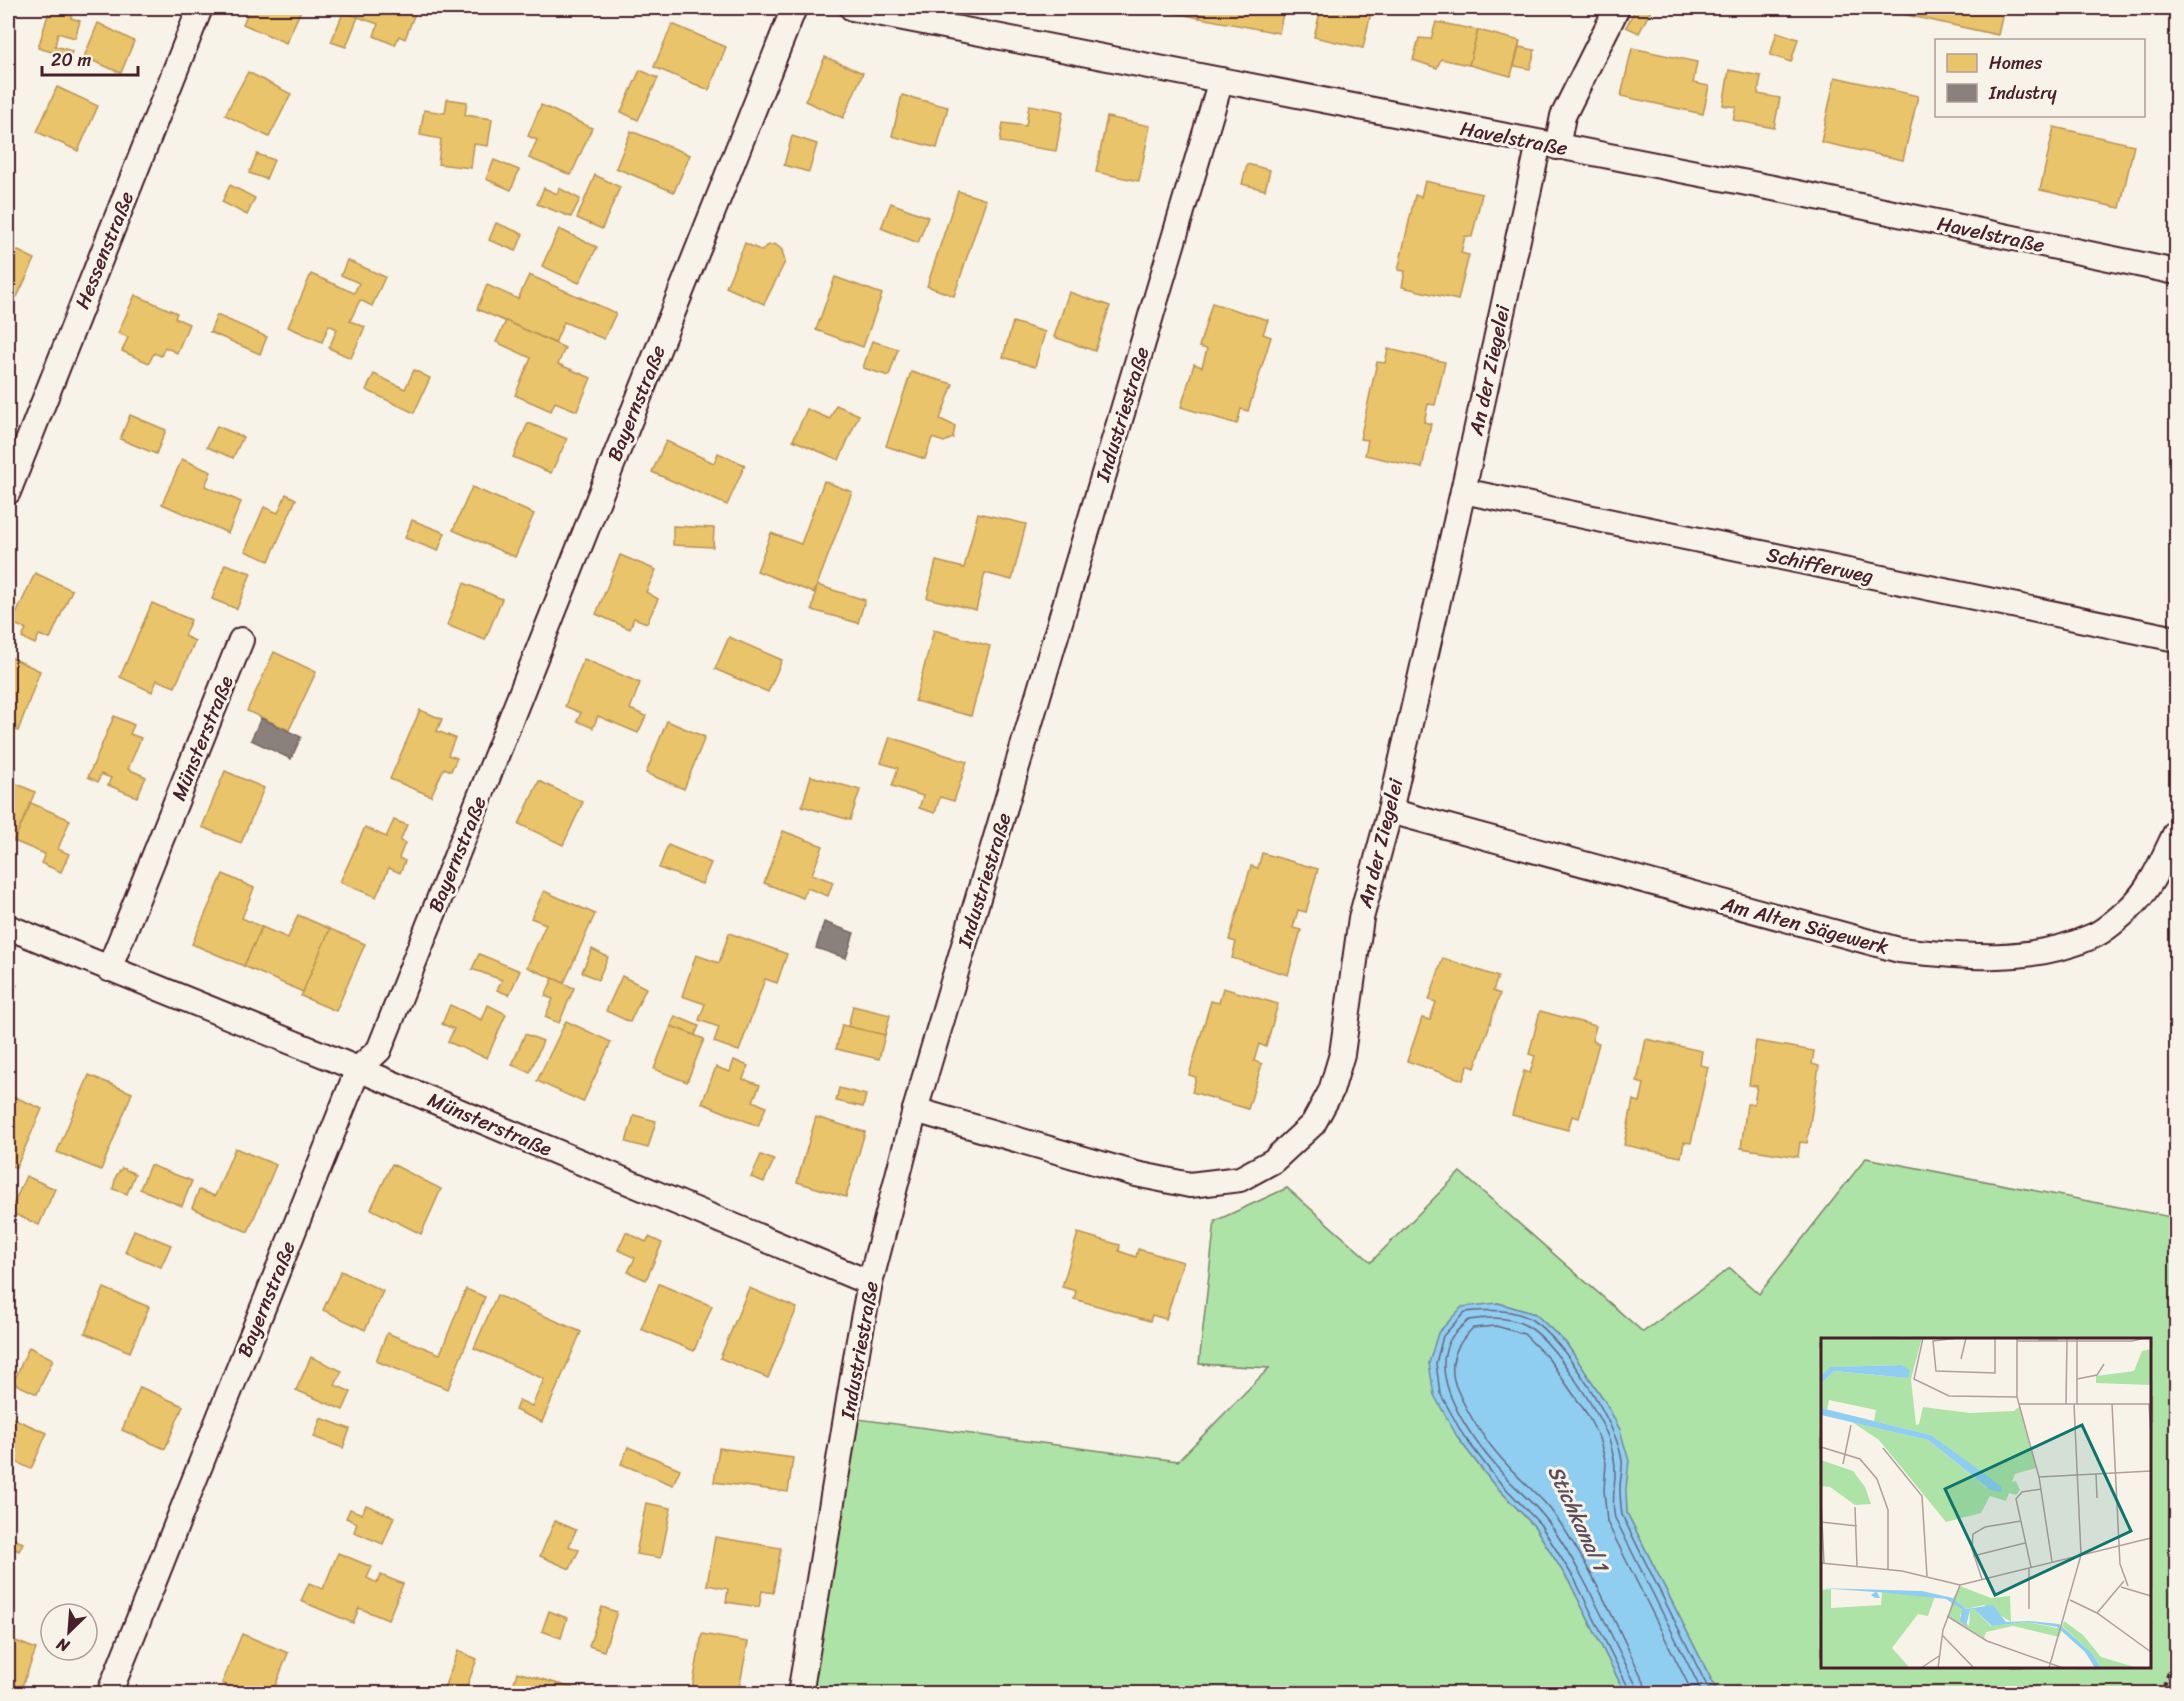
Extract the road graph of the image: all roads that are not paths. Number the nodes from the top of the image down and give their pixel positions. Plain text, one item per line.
1 (200, 8) edge
2 (794, 8) edge
3 (852, 8) edge
4 (1617, 8) edge
5 (1221, 80) junction
6 (1548, 145) junction
7 (2176, 272) edge
8 (1463, 491) junction
9 (8, 492) edge
10 (2176, 639) edge
11 (241, 640) dead end
12 (1390, 811) junction
13 (2176, 832) edge
14 (8, 927) edge
15 (109, 969) junction
16 (358, 1069) junction
17 (915, 1110) junction
18 (870, 1283) junction
19 (109, 1694) edge
20 (800, 1694) edge

1 - 9 street, Hessenstraße
2 - 16 street, Bayernstraße
3 - 5 street, Havelstraße
4 - 6 street, An der Ziegelei
5 - 6 street, Havelstraße
5 - 17 street, Industriestraße
6 - 7 street, Havelstraße
6 - 8 street, An der Ziegelei
8 - 10 street, Schifferweg
8 - 12 street, An der Ziegelei
11 - 15 street, Münsterstraße
12 - 13 street, Am Alten Sägewerk
12 - 17 street, An der Ziegelei
14 - 15 street, Münsterstraße
15 - 16 street, Münsterstraße
16 - 18 street, Münsterstraße
16 - 19 street, Bayernstraße
17 - 18 street, Industriestraße
18 - 20 street, Industriestraße

